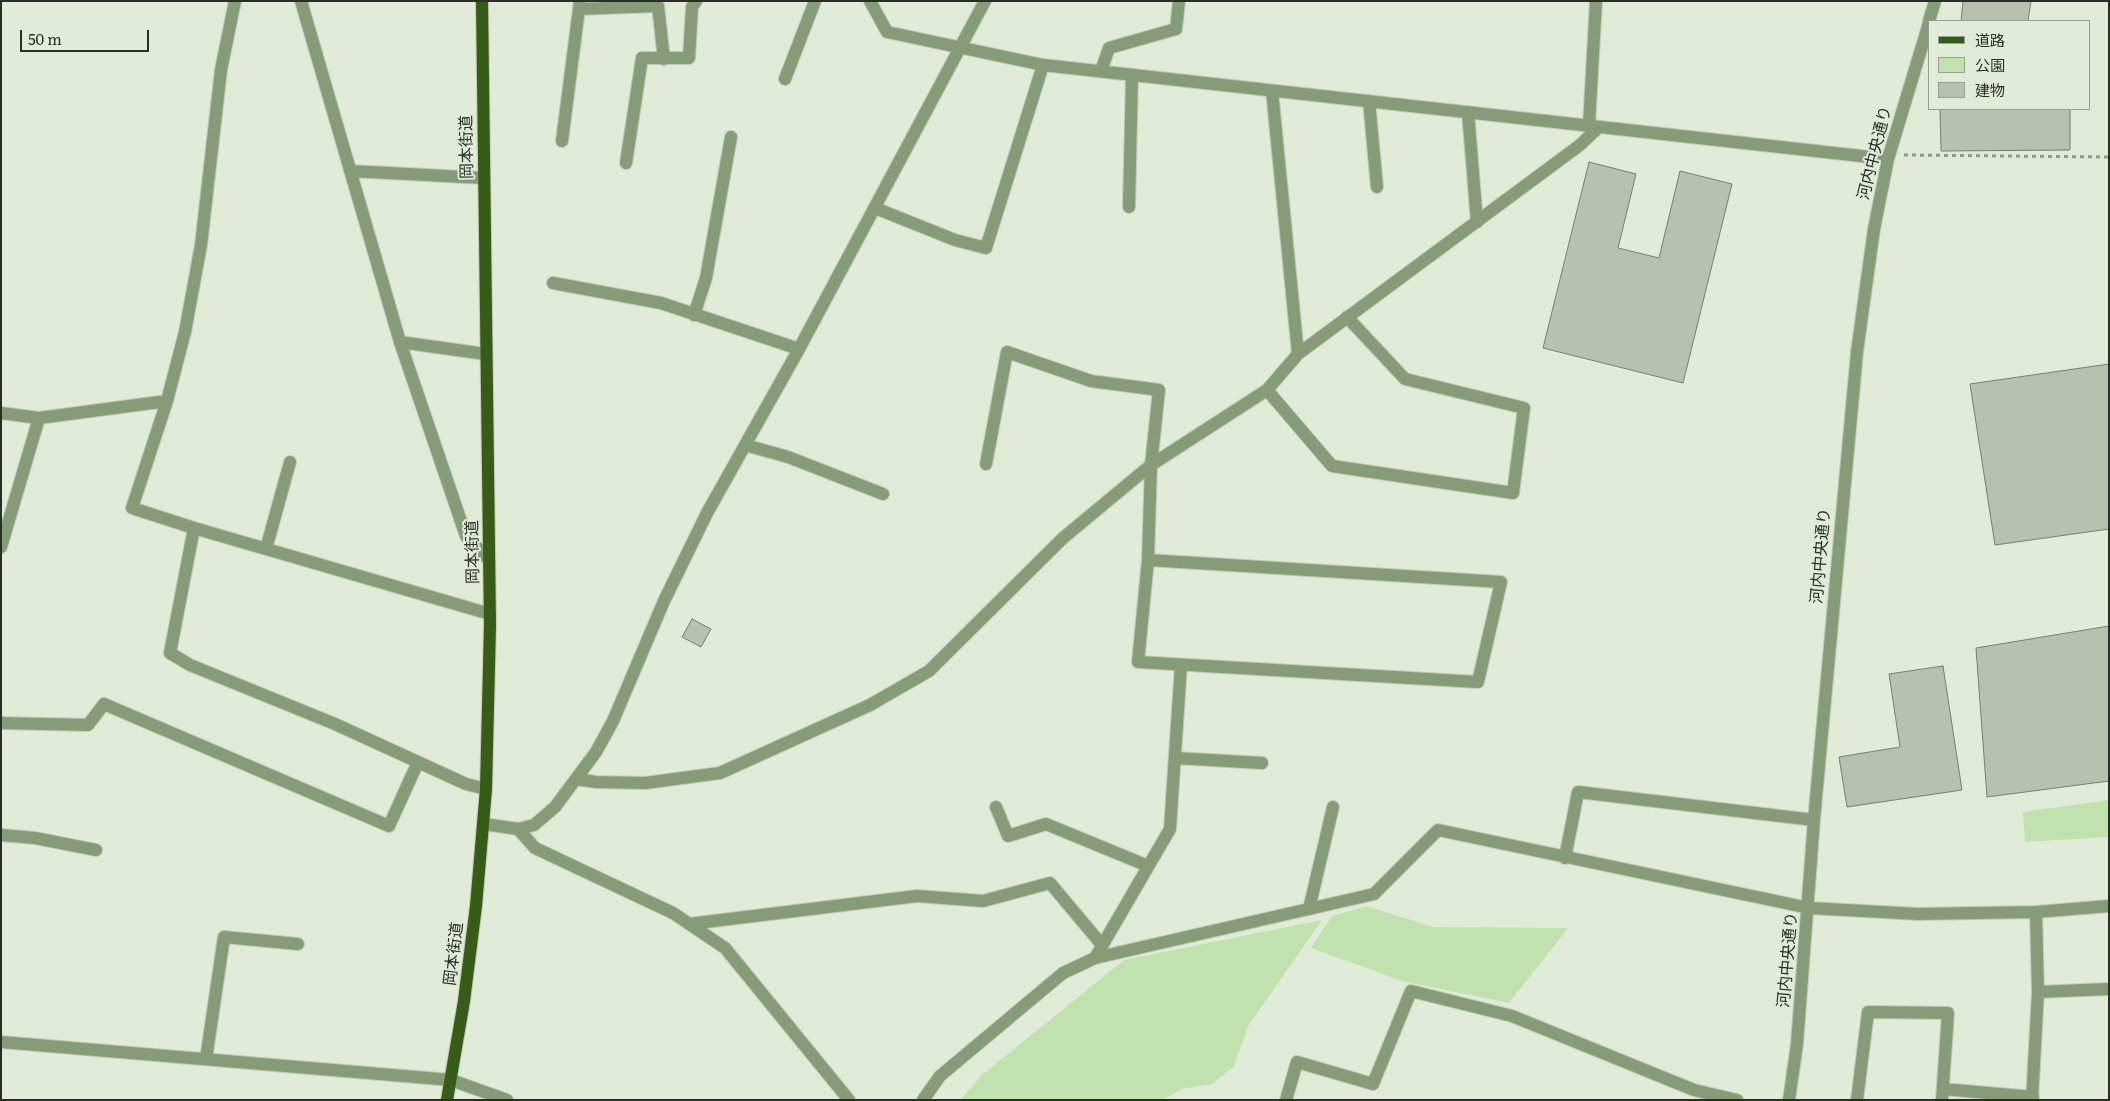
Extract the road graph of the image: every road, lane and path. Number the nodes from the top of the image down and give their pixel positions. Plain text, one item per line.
1 (235, 1) edge
2 (301, 1) edge
3 (482, 1) edge
4 (696, 1) edge
5 (815, 1) edge
6 (870, 1) edge
7 (984, 1) edge
8 (1179, 1) edge
9 (1596, 1) edge
10 (1935, 1) edge
11 (579, 5) edge
12 (1930, 20) edge
13 (1928, 25) edge
14 (961, 47) junction
15 (664, 58) junction
16 (1043, 65) junction
17 (1101, 71) junction
18 (1132, 75) junction
19 (785, 79) dead end
20 (1272, 90) junction
21 (1369, 101) junction
22 (1468, 112) junction
23 (1594, 126) junction
24 (731, 137) dead end
25 (1894, 140) junction
26 (562, 141) dead end
27 (2109, 157) edge
28 (1888, 159) junction
29 (626, 163) dead end
30 (350, 171) junction
31 (484, 178) junction
32 (1377, 187) dead end
33 (1129, 206) dead end
34 (875, 208) junction
35 (1476, 222) junction
36 (553, 283) dead end
37 (694, 315) junction
38 (1347, 317) junction
39 (400, 342) junction
40 (799, 349) junction
41 (485, 354) junction
42 (1298, 354) junction
43 (1267, 390) junction
44 (167, 401) junction
45 (1, 413) edge
46 (39, 418) junction
47 (745, 445) junction
48 (290, 462) dead end
49 (986, 464) dead end
50 (1151, 465) junction
51 (883, 494) dead end
52 (194, 528) junction
53 (1, 547) edge
54 (266, 549) junction
55 (489, 560) junction
56 (1148, 560) junction
57 (490, 614) junction
58 (1181, 665) junction
59 (1, 723) edge
60 (1175, 758) junction
61 (418, 762) junction
62 (1262, 763) dead end
63 (576, 779) junction
64 (486, 789) junction
65 (996, 807) dead end
66 (1333, 807) dead end
67 (1814, 820) junction
68 (484, 824) junction
69 (518, 829) junction
70 (1, 836) edge
71 (96, 850) dead end
72 (1565, 858) junction
73 (1148, 866) junction
74 (2109, 906) edge
75 (1809, 908) junction
76 (1309, 909) junction
77 (2036, 912) junction
78 (689, 924) junction
79 (298, 944) dead end
80 (1102, 945) junction
81 (1095, 958) junction
82 (2109, 989) edge
83 (2038, 992) junction
84 (1, 1042) edge
85 (206, 1059) junction
86 (451, 1080) junction
87 (1943, 1094) edge
88 (2033, 1099) edge
89 (447, 1100) edge
90 (507, 1100) edge
91 (848, 1100) edge
92 (923, 1100) edge
93 (1286, 1100) edge
94 (1737, 1100) edge
95 (1789, 1100) edge
96 (1857, 1100) edge

1 - 44 street
2 - 30 street
3 - 31 main road, 岡本街道
4 - 15 street
5 - 19 street
6 - 14 street
7 - 14 street
8 - 17 street
9 - 23 street
10 - 12 street, 河内中央通り
11 - 15 street
11 - 26 street
13 - 25 street, 河内中央通り
14 - 16 street
14 - 34 street
15 - 29 street
16 - 17 street
16 - 34 street
17 - 18 street
18 - 20 street
18 - 33 street
20 - 21 street
20 - 42 street
21 - 22 street
21 - 32 street
22 - 23 street
22 - 35 street
23 - 28 street
23 - 35 street
24 - 37 street
25 - 27 path
25 - 28 street, 河内中央通り
28 - 67 street, 河内中央通り
30 - 31 street
30 - 39 street
31 - 41 main road, 岡本街道
34 - 40 street
35 - 38 street
36 - 37 street
37 - 40 street
38 - 42 street
38 - 43 street
39 - 41 street
39 - 55 street
40 - 47 street
41 - 55 main road, 岡本街道
42 - 43 street
43 - 50 street
44 - 46 street
44 - 52 street
45 - 46 street
46 - 53 street
47 - 51 street
47 - 63 street
48 - 54 street
49 - 50 street
50 - 56 street
50 - 63 street
52 - 54 street
52 - 61 street
54 - 57 street
55 - 57 main road, 岡本街道
56 - 58 street
56 - 58 street
57 - 64 main road, 岡本街道
58 - 60 street
59 - 61 street
60 - 62 street
60 - 73 street
61 - 64 street
63 - 69 street
64 - 68 main road, 岡本街道
65 - 73 street
66 - 76 street
67 - 72 street
67 - 75 street, 河内中央通り
68 - 69 street
68 - 86 main road, 岡本街道
69 - 78 street
70 - 71 street
72 - 75 street
72 - 76 street
73 - 80 street
74 - 77 street
75 - 77 street
75 - 95 street, 河内中央通り
76 - 81 street
77 - 83 street
78 - 80 street
78 - 91 street
79 - 85 street
80 - 81 street
81 - 92 street
82 - 83 street
83 - 88 street
84 - 85 street
85 - 86 street
86 - 89 main road, 岡本街道
86 - 90 street
87 - 88 street
87 - 96 street
93 - 94 street

